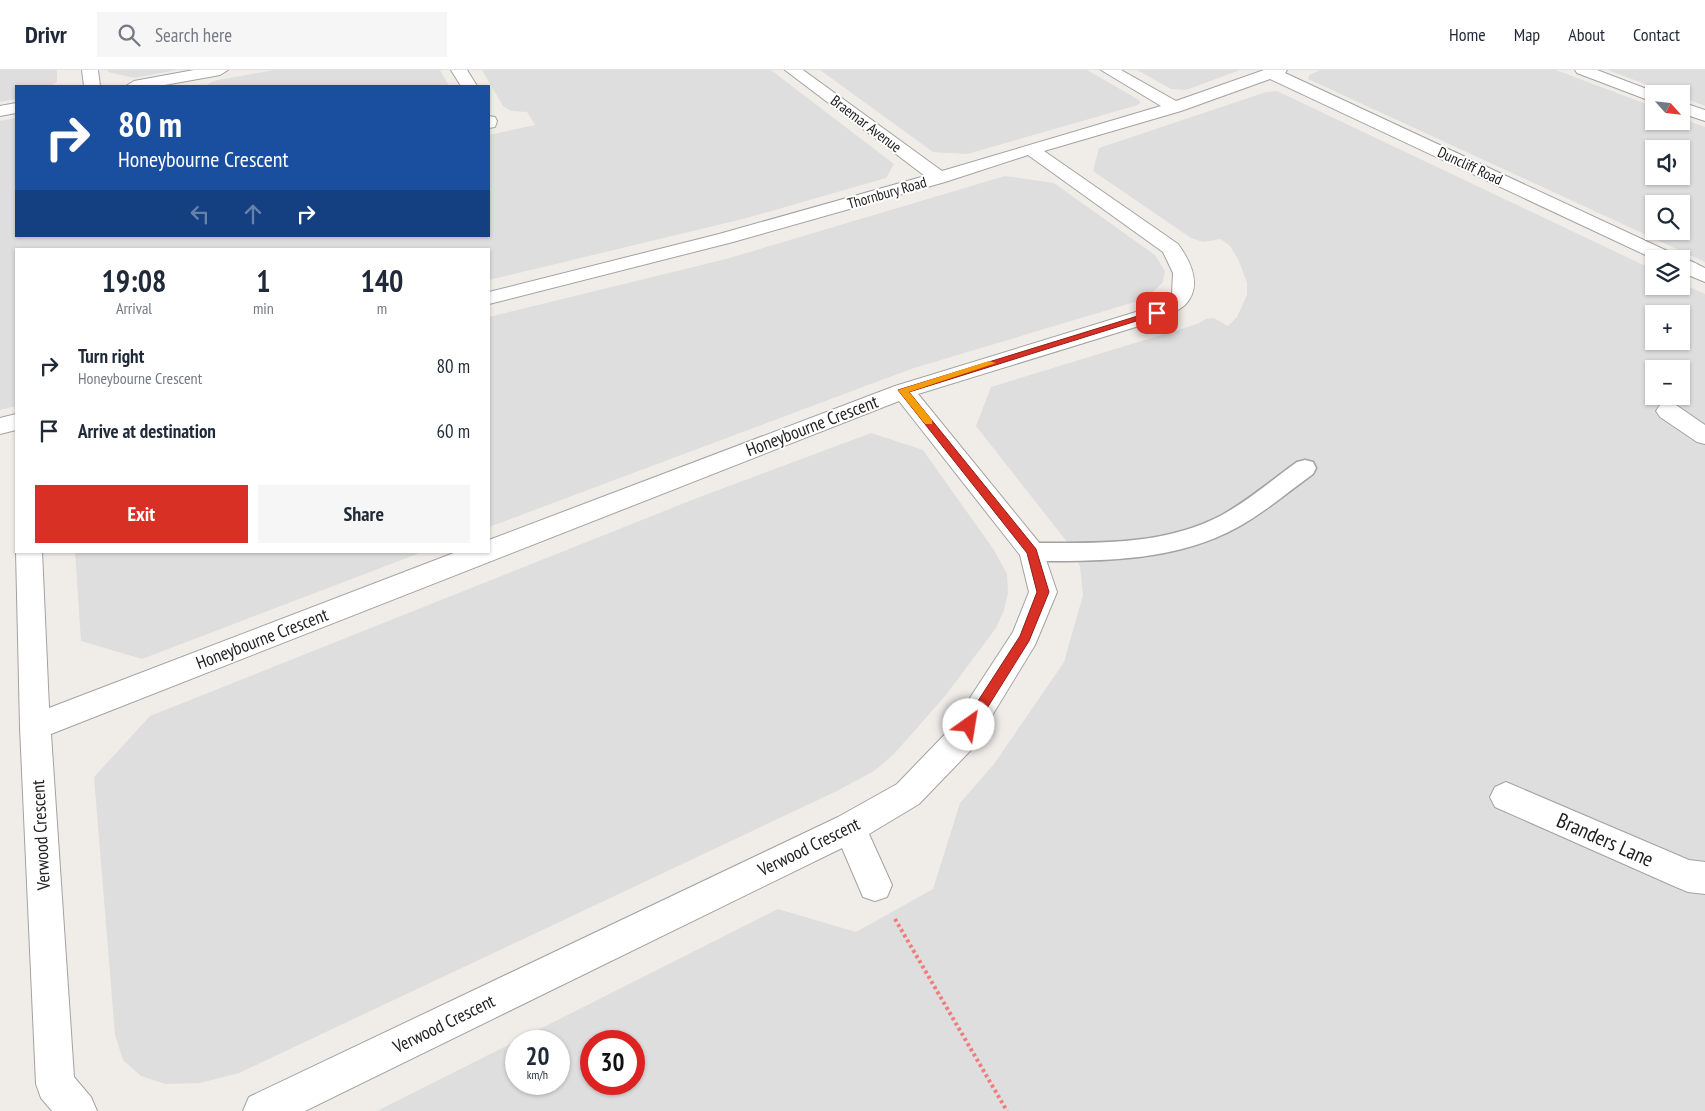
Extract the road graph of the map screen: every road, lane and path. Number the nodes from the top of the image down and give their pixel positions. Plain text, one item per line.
1 (90, 70) edge
2 (220, 70) edge
3 (460, 70) edge
4 (793, 70) edge
5 (1109, 70) edge
6 (1583, 70) edge
7 (1275, 72) edge
8 (163, 83) edge
9 (92, 85) edge
10 (144, 85) edge
11 (468, 85) edge
12 (1645, 94) edge
13 (1175, 107) junction
14 (15, 108) edge
15 (1690, 110) edge
16 (0, 111) edge
17 (1705, 116) edge
18 (1030, 148) junction
19 (938, 178) junction
20 (1650, 250) edge
21 (1690, 268) edge
22 (1705, 276) edge
23 (490, 298) edge
24 (903, 390) junction
25 (1668, 411) dead end
26 (15, 422) edge
27 (0, 426) edge
28 (1705, 436) edge
29 (1305, 468) dead end
30 (490, 550) edge
31 (1032, 552) junction
32 (29, 553) edge
33 (483, 553) edge
34 (35, 727) junction
35 (1506, 797) dead end
36 (850, 828) junction
37 (1705, 878) edge
38 (875, 885) joint
39 (77, 1111) edge
40 (263, 1111) edge
41 (1007, 1111) edge

1 - 9 street
2 - 8 street
3 - 11 street
4 - 19 street, Braemar Avenue
5 - 13 street
6 - 12 street
7 - 13 street, Thornbury Road
7 - 20 street, Duncliff Road
8 - 10 street
13 - 18 street, Thornbury Road
14 - 16 street
15 - 17 street
18 - 19 street, Thornbury Road
18 - 24 street, Honeybourne Crescent
19 - 23 street, Thornbury Road
21 - 22 street
24 - 30 street, Honeybourne Crescent
24 - 31 street, Verwood Crescent
25 - 28 street
26 - 27 street
29 - 31 lane
31 - 36 street, Verwood Crescent
32 - 34 street, Verwood Crescent
33 - 34 street, Honeybourne Crescent
34 - 39 street, Verwood Crescent
35 - 37 street, Branders Lane
36 - 38 street
36 - 40 street, Verwood Crescent
38 - 41 path

